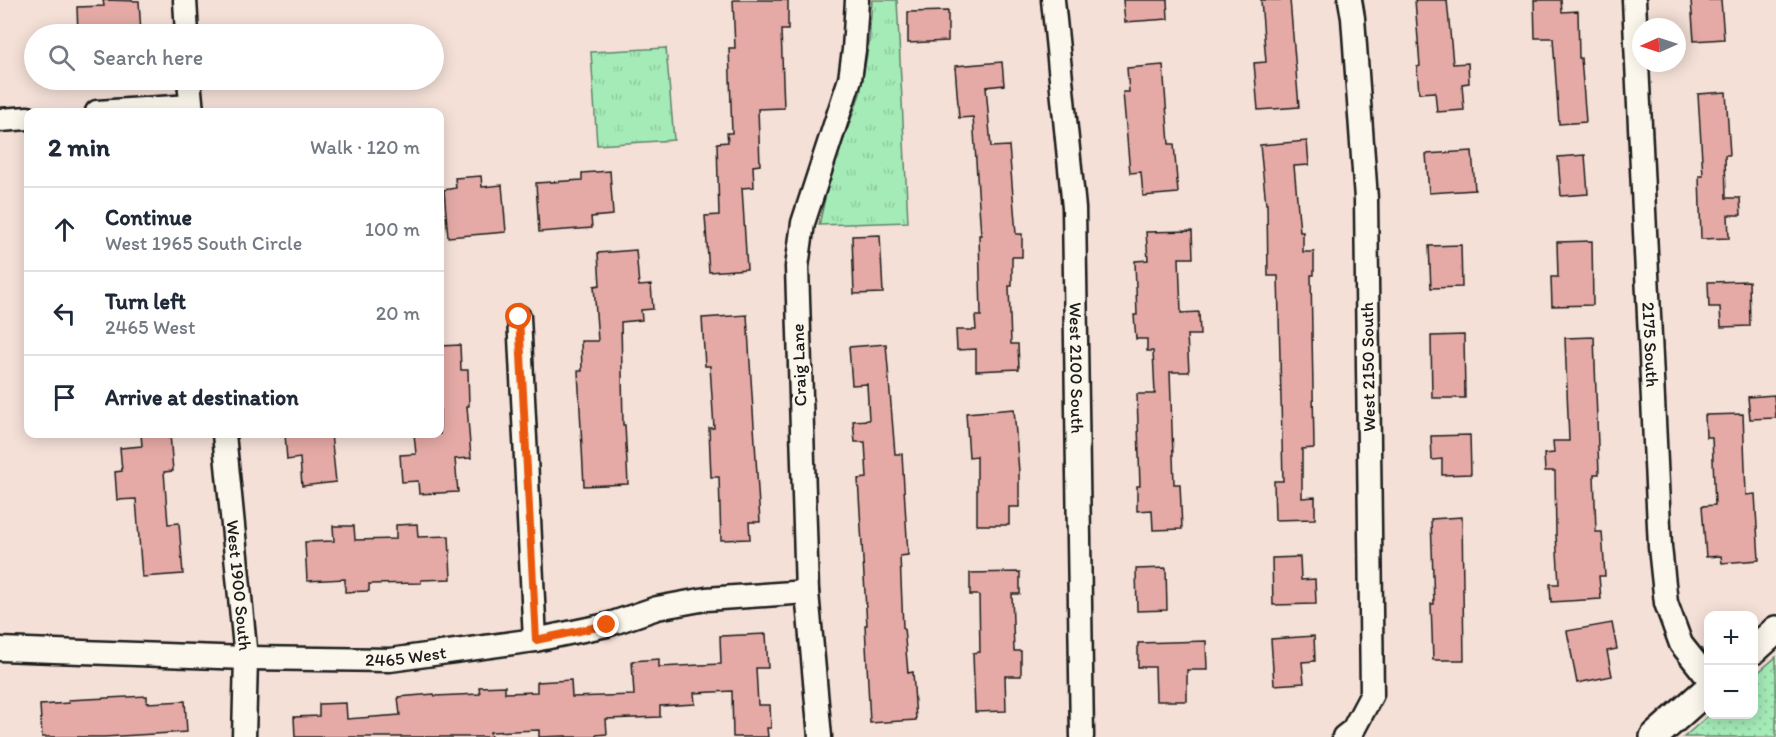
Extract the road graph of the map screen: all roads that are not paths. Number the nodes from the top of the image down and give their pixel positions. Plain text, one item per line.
1 (185, 0) edge
2 (857, 0) edge
3 (1053, 0) edge
4 (1350, 0) edge
5 (1634, 0) edge
6 (186, 24) edge
7 (190, 90) edge
8 (191, 108) edge
9 (24, 118) edge
10 (0, 120) edge
11 (519, 317) dead end
12 (224, 438) edge
13 (807, 592) junction
14 (1776, 630) edge
15 (536, 640) junction
16 (1758, 646) edge
17 (0, 649) edge
18 (246, 658) junction
19 (1704, 673) edge
20 (1704, 693) edge
21 (1349, 734) edge
22 (244, 737) edge
23 (820, 737) edge
24 (1082, 737) edge
25 (1654, 737) edge

1 - 6 street
2 - 13 street, Craig Lane
3 - 24 street, West 2100 South
4 - 21 street, West 2150 South
5 - 19 street, 2175 South
7 - 8 street
9 - 10 street
11 - 15 street
12 - 18 street, West 1900 South
13 - 15 street, 2465 West
13 - 23 street, Craig Lane
14 - 16 street
15 - 18 street, 2465 West
17 - 18 street, 2465 West
18 - 22 street, West 1900 South
20 - 25 street

